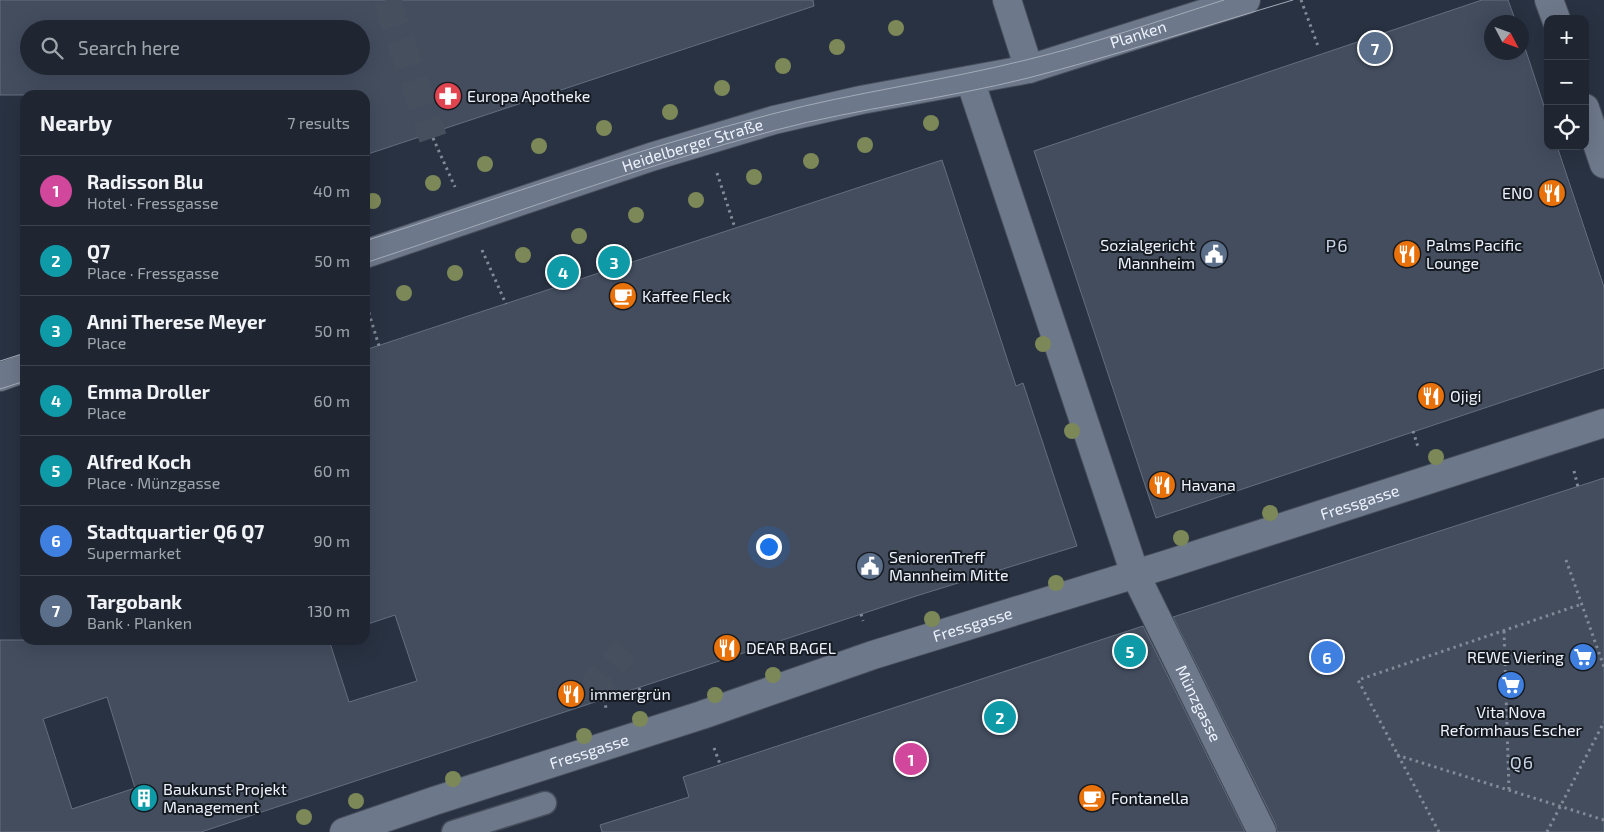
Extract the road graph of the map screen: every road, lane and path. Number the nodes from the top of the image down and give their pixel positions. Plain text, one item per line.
1 (1007, 0) edge
2 (1246, 0) edge
3 (1301, 0) edge
4 (1550, 0) edge
5 (1555, 15) edge
6 (1318, 46) dead end
7 (1029, 69) junction
8 (970, 80) junction
9 (1589, 120) edge
10 (433, 138) tunnel mouth
11 (706, 140) junction
12 (1604, 164) edge
13 (468, 219) junction
14 (735, 228) dead end
15 (370, 252) edge
16 (506, 304) dead end
17 (370, 316) edge
18 (379, 346) dead end
19 (20, 370) edge
20 (0, 376) edge
21 (1604, 423) edge
22 (1566, 560) dead end
23 (1135, 574) junction
24 (1582, 604) junction
25 (1504, 631) junction
26 (1604, 668) edge
27 (1604, 722) edge
28 (1397, 755) junction
29 (1509, 790) dead end
30 (545, 803) dead end
31 (1560, 806) junction
32 (1604, 820) edge
33 (344, 832) edge
34 (453, 832) edge
35 (1262, 832) edge
36 (1439, 832) edge
37 (1547, 832) edge

1 - 7 street
2 - 7 street, Planken
3 - 6 path
4 - 5 street
7 - 8 street, Heidelberger Straße
8 - 11 street, Heidelberger Straße
8 - 23 street, Münzgasse
9 - 12 street
10 - 13 path
11 - 13 street, Heidelberger Straße
11 - 14 path
13 - 15 street, Heidelberger Straße
13 - 16 path
17 - 18 path
19 - 20 street
21 - 23 street, Fressgasse
22 - 24 path
23 - 33 street, Fressgasse
23 - 35 street, Münzgasse
24 - 25 path
24 - 26 path
25 - 28 path
25 - 29 path
27 - 31 path
28 - 31 path
28 - 36 path
30 - 34 lane
31 - 32 path
31 - 37 path

